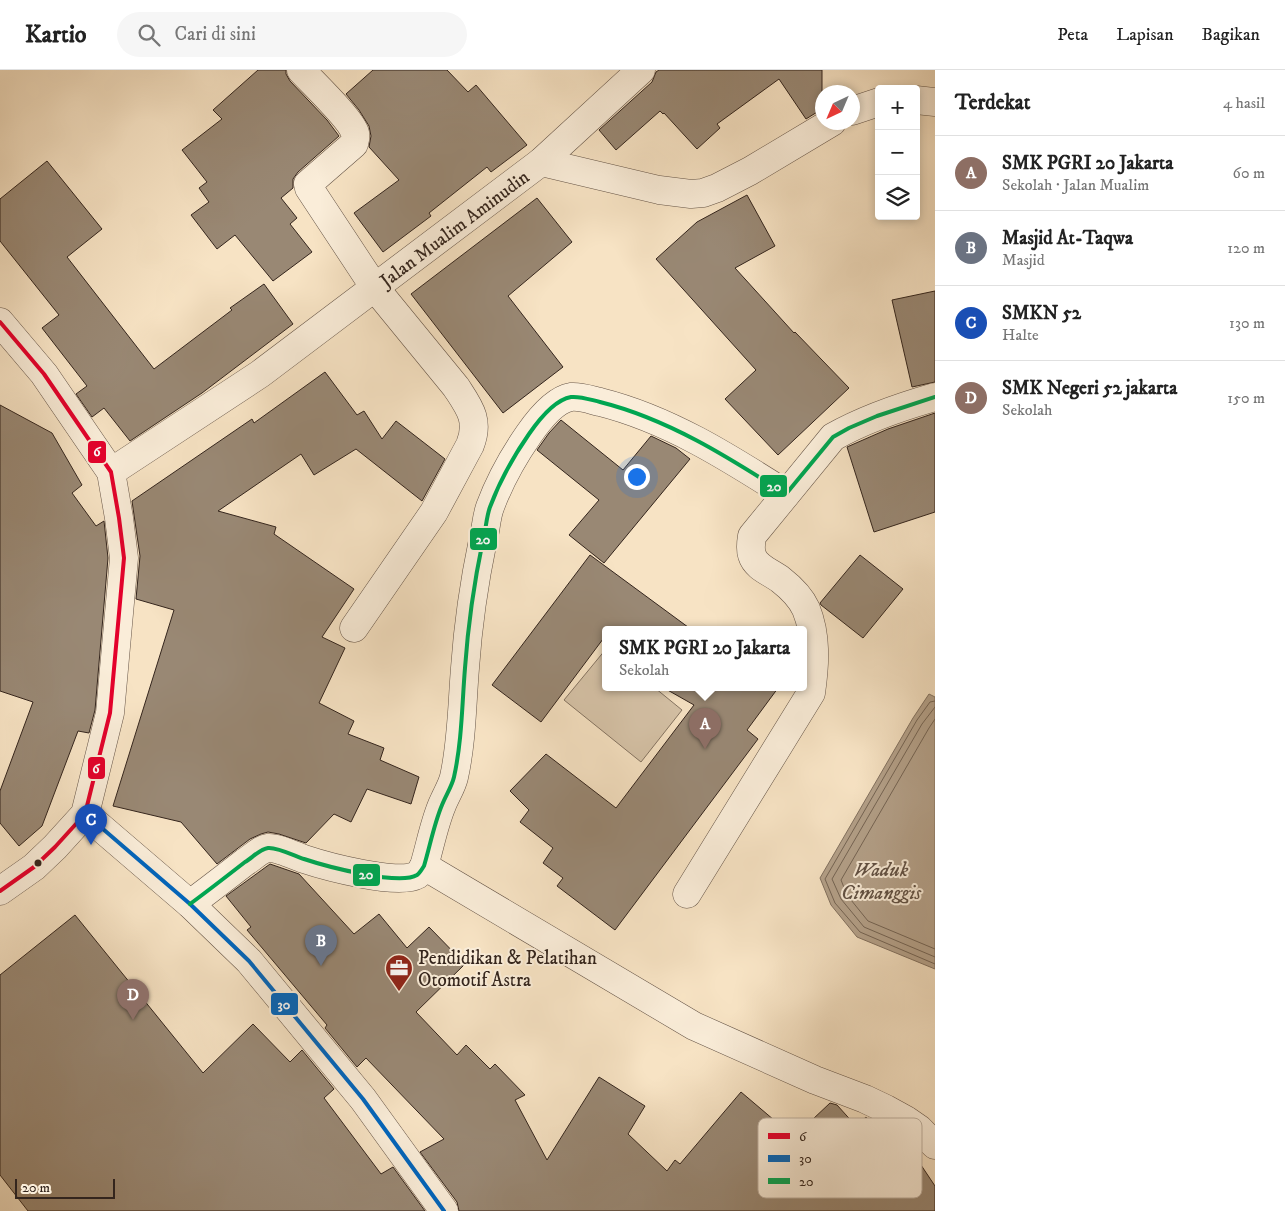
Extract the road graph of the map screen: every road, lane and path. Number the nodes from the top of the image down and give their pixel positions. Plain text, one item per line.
1 (301, 70) edge
2 (641, 70) edge
3 (920, 100) edge
4 (935, 102) edge
5 (875, 103) edge
6 (860, 108) edge
7 (819, 130) edge
8 (541, 162) junction
9 (375, 288) junction
10 (0, 322) edge
11 (935, 398) edge
12 (111, 472) junction
13 (790, 489) junction
14 (354, 628) dead end
15 (85, 814) junction
16 (424, 866) junction
17 (0, 891) edge
18 (687, 894) dead end
19 (190, 904) junction
20 (902, 1118) edge
21 (922, 1132) edge
22 (935, 1145) edge
23 (444, 1211) edge

1 - 9 street
2 - 8 street
3 - 4 street
5 - 6 street
7 - 8 street, Jalan Mualim Aminudin
8 - 9 street, Jalan Mualim Aminudin
9 - 12 street, Jalan Mualim Aminudin
9 - 14 street
10 - 12 street
11 - 13 street
12 - 15 street
13 - 16 street
13 - 18 street
15 - 17 street
15 - 19 street
16 - 19 street
16 - 20 street
19 - 23 street
21 - 22 street

